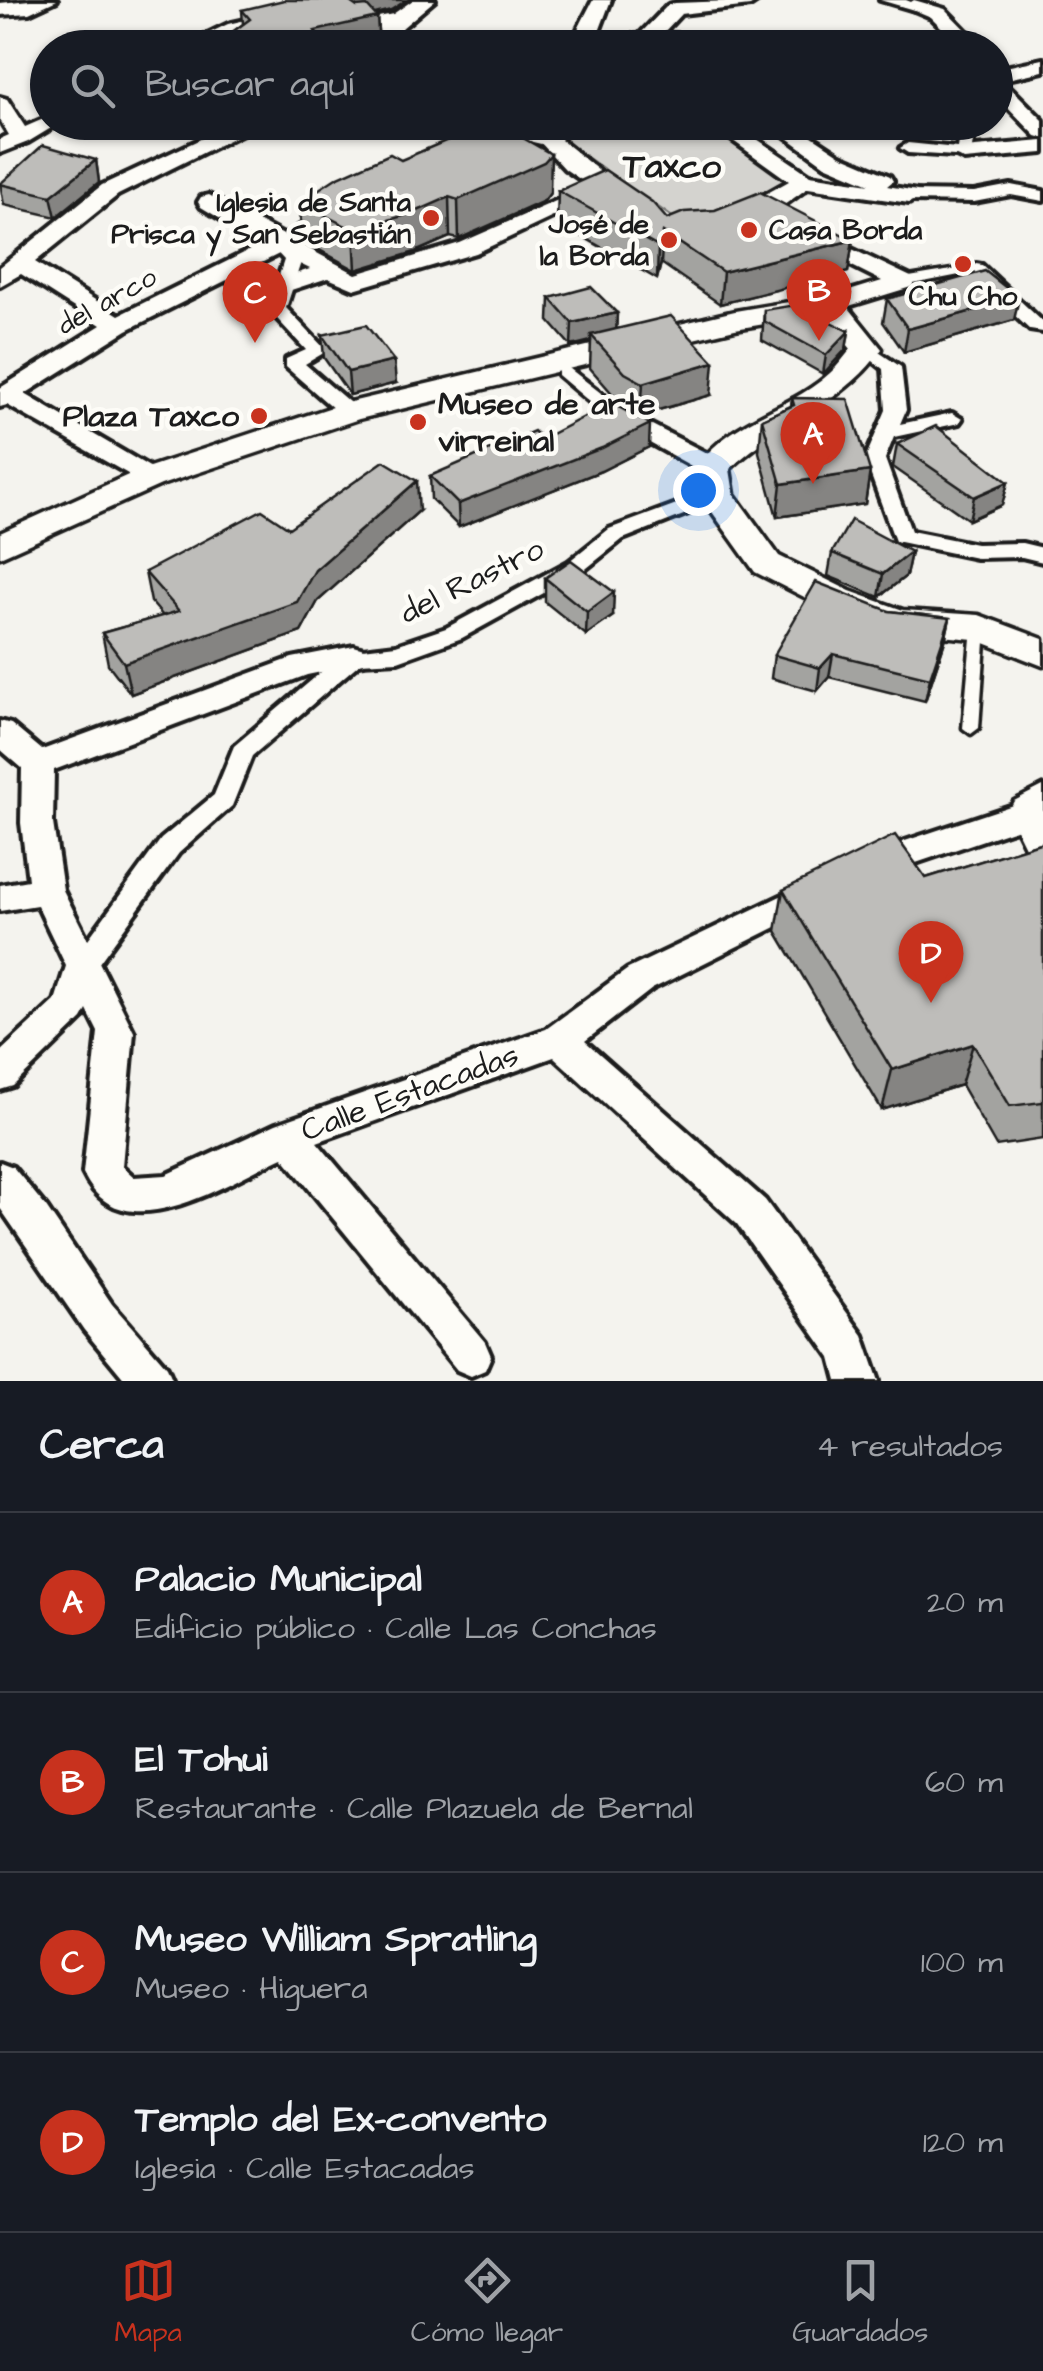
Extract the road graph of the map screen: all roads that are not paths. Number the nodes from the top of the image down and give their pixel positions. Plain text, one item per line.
1 (48, 0) edge
2 (426, 0) edge
3 (602, 0) edge
4 (750, 0) edge
5 (887, 0) edge
6 (704, 3) junction
7 (914, 6) joint
8 (0, 9) edge
9 (22, 9) junction
10 (280, 15) edge
11 (0, 18) edge
12 (399, 18) junction
13 (362, 26) edge
14 (231, 30) edge
15 (388, 30) edge
16 (592, 30) edge
17 (657, 30) edge
18 (703, 30) edge
19 (955, 30) edge
20 (1043, 65) edge
21 (1013, 72) edge
22 (1013, 91) edge
23 (0, 103) edge
24 (1036, 113) edge
25 (1043, 132) edge
26 (30, 133) edge
27 (21, 138) junction
28 (217, 140) edge
29 (466, 140) edge
30 (489, 140) edge
31 (546, 140) edge
32 (743, 140) edge
33 (803, 140) edge
34 (966, 140) edge
35 (550, 141) joint
36 (0, 146) edge
37 (1043, 146) edge
38 (908, 148) dead end
39 (472, 150) joint
40 (964, 154) junction
41 (804, 181) junction
42 (604, 186) junction
43 (909, 196) junction
44 (1043, 196) edge
45 (209, 202) dead end
46 (636, 208) edge
47 (336, 209) edge
48 (758, 212) junction
49 (724, 224) edge
50 (279, 244) junction
51 (21, 264) junction
52 (976, 269) joint
53 (344, 276) junction
54 (0, 279) edge
55 (903, 282) junction
56 (285, 285) junction
57 (830, 304) junction
58 (118, 325) junction
59 (1043, 327) edge
60 (867, 349) junction
61 (565, 370) dead end
62 (5, 398) edge
63 (349, 412) junction
64 (617, 415) joint
65 (952, 419) dead end
66 (886, 433) junction
67 (149, 478) junction
68 (714, 482) junction
69 (0, 546) edge
70 (1043, 554) edge
71 (979, 627) junction
72 (1043, 653) edge
73 (354, 656) junction
74 (971, 728) dead end
75 (0, 732) edge
76 (38, 764) junction
77 (1038, 819) edge
78 (46, 890) junction
79 (0, 898) edge
80 (84, 964) junction
81 (559, 1040) junction
82 (0, 1075) edge
83 (290, 1136) junction
84 (0, 1179) edge
85 (471, 1356) dead end
86 (152, 1381) edge
87 (858, 1381) edge

1 - 9 street
2 - 12 street
3 - 16 street
4 - 6 street
5 - 7 street
6 - 17 street
6 - 18 street
7 - 19 street
8 - 9 street
9 - 11 street
10 - 14 street
12 - 13 street
12 - 15 street
20 - 21 street
22 - 24 street
23 - 27 street
24 - 25 street
26 - 27 street
27 - 36 street
28 - 51 street
29 - 39 street
30 - 39 street
31 - 35 street
32 - 41 street
33 - 43 street
34 - 40 street
35 - 42 street
37 - 40 street
38 - 40 street
41 - 43 street
41 - 48 street
42 - 46 street
42 - 53 street
43 - 44 street
45 - 50 street
47 - 50 street
48 - 49 street
48 - 55 street
50 - 53 street
50 - 56 street
50 - 58 street, del arco
51 - 54 street
51 - 58 street
52 - 55 lane
52 - 59 street
53 - 56 street
55 - 57 street
56 - 63 street
57 - 60 street
57 - 63 street
58 - 62 street, del arco
60 - 66 street
60 - 68 street
61 - 64 street
62 - 67 street
63 - 67 street
64 - 68 street
65 - 66 street
66 - 70 street
67 - 69 street
68 - 71 street
68 - 73 street, del Rastro
71 - 72 street
71 - 74 lane
73 - 76 street
73 - 80 street
75 - 76 street
76 - 78 street, Calle Estacadas
77 - 81 street, Calle Estacadas
78 - 79 street
78 - 80 street, Calle Estacadas
80 - 82 street
80 - 83 street, Calle Estacadas
81 - 83 street, Calle Estacadas
81 - 87 street
83 - 85 street
84 - 86 street

